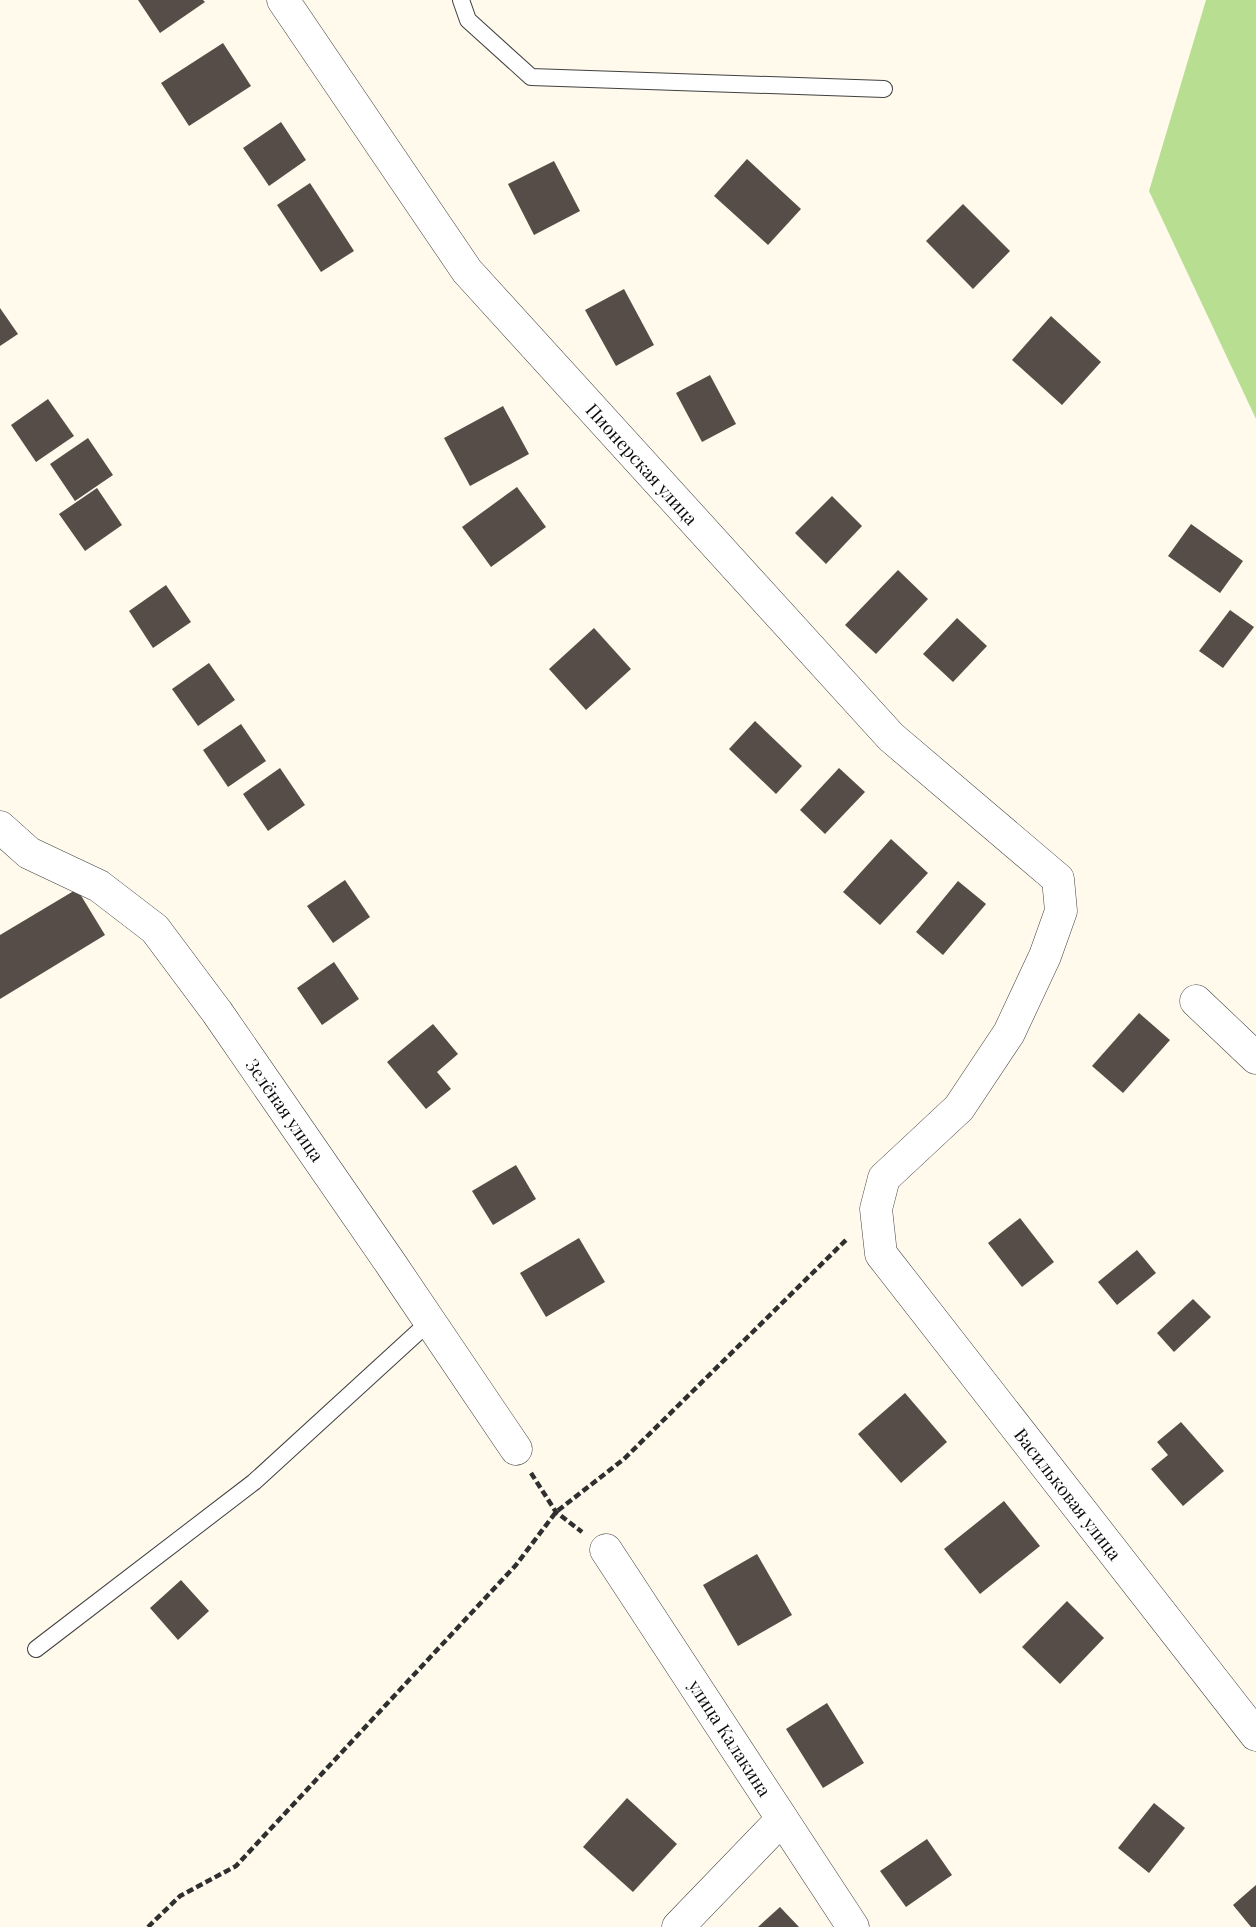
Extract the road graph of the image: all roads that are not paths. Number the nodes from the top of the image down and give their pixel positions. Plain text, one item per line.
1 (283, 0) edge
2 (461, 0) edge
3 (884, 89) dead end
4 (0, 827) edge
5 (1196, 1001) dead end
6 (1256, 1058) edge
7 (881, 1254) joint
8 (429, 1322) junction
9 (516, 1449) road end
10 (607, 1550) road end
11 (36, 1649) dead end
12 (1256, 1735) edge
13 (782, 1819) junction
14 (678, 1927) edge
15 (853, 1927) edge

1 - 7 street, Пионерская улица
2 - 3 lane
4 - 8 street, Зелёная улица
5 - 6 street
7 - 12 street, Васильковая улица
8 - 9 street, Зелёная улица
8 - 11 lane
10 - 13 street, улица Калакина
13 - 14 street
13 - 15 street, улица Калакина

